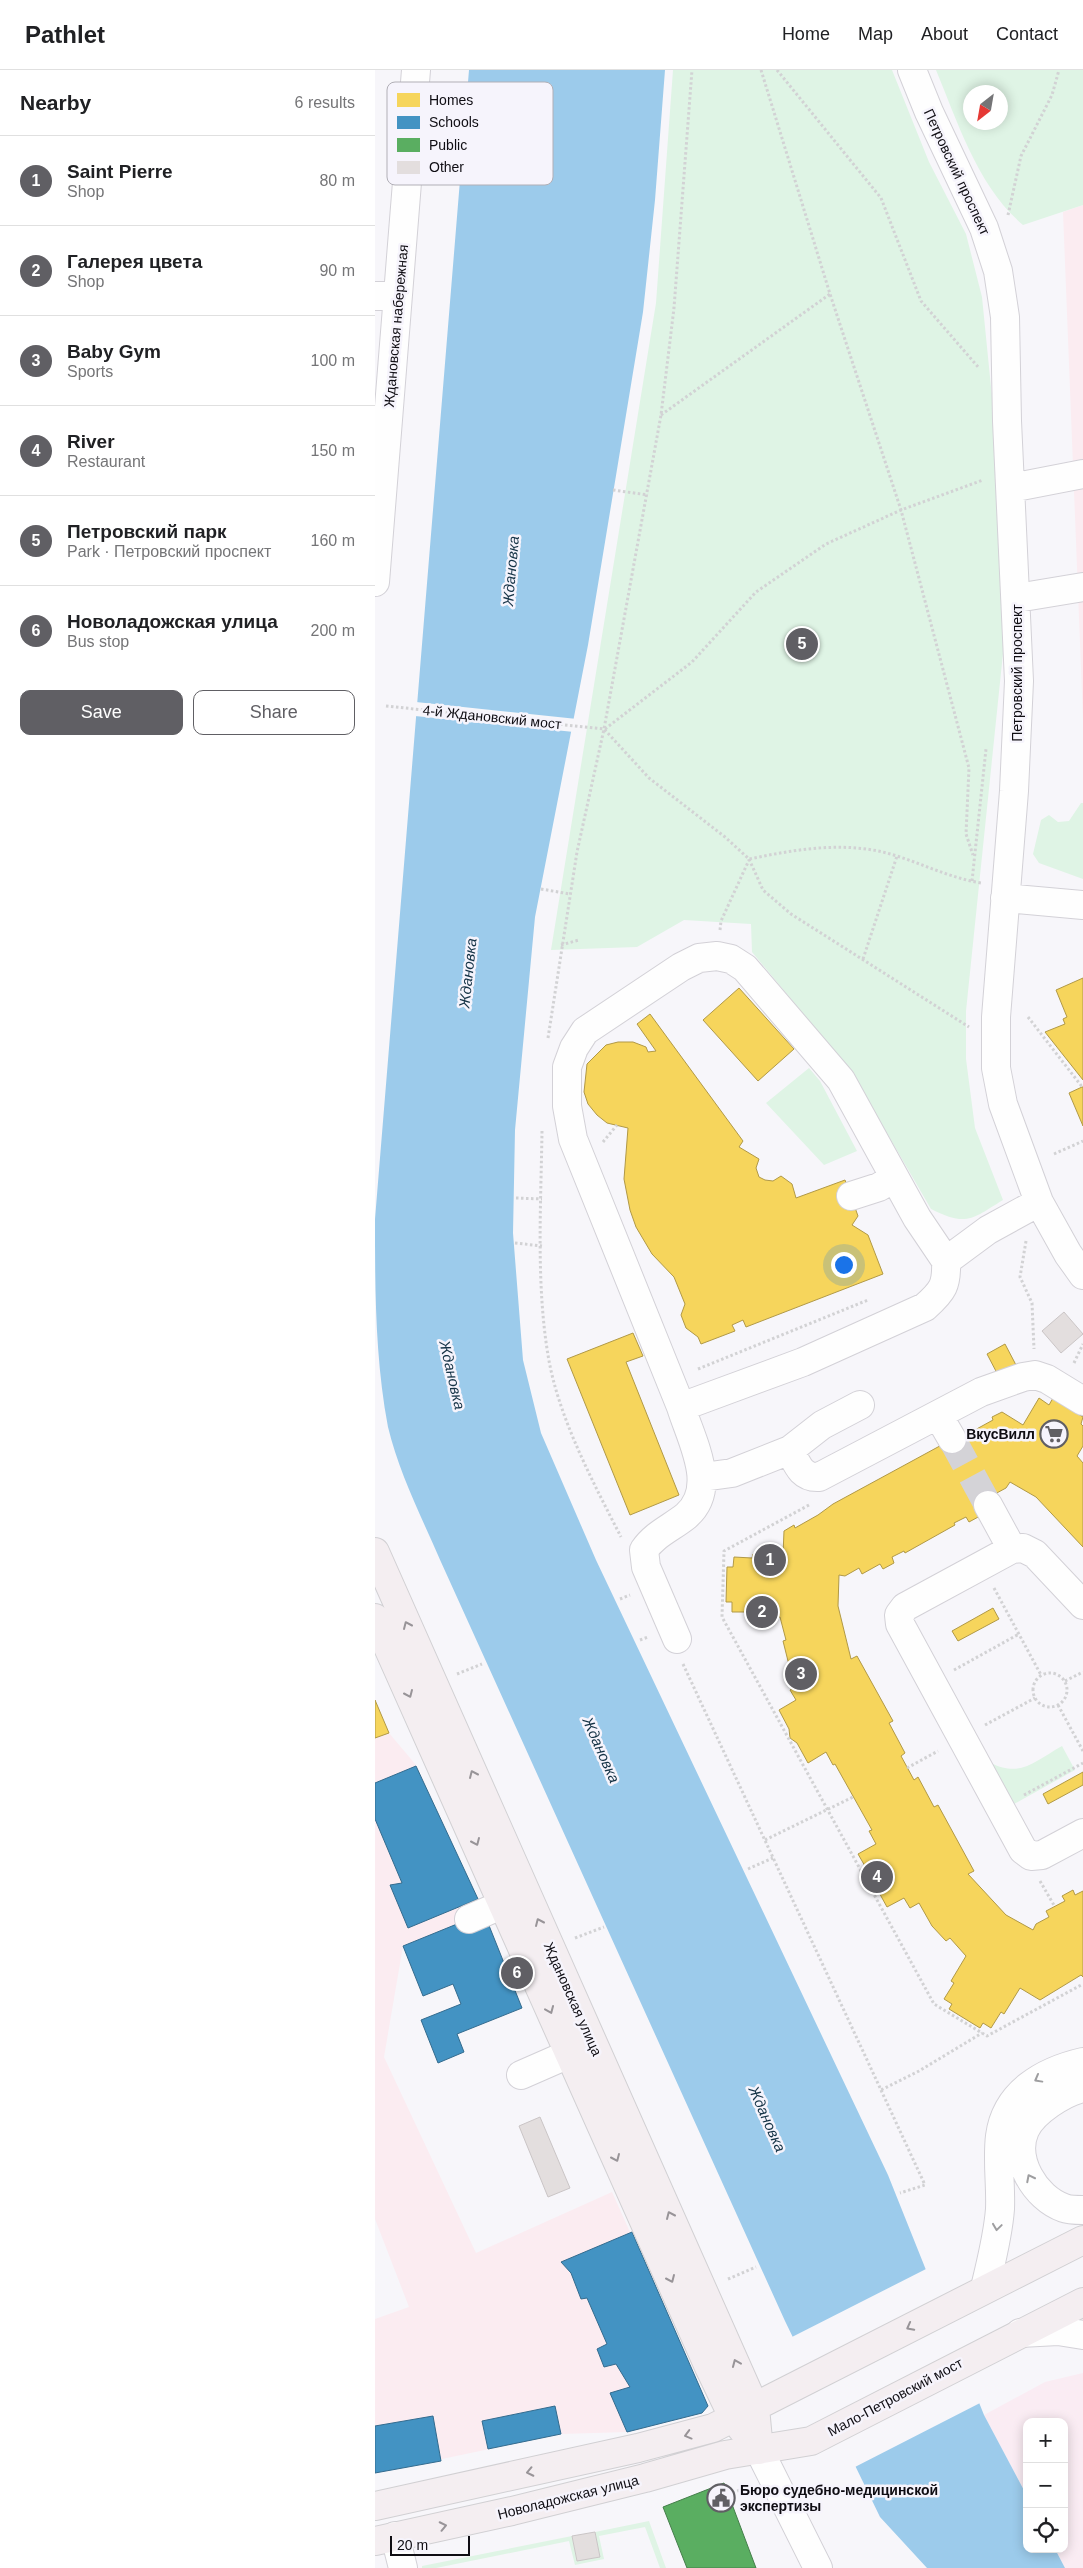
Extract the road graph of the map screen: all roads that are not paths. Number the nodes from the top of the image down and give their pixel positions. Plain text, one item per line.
1 (913, 70) edge
2 (401, 185) edge
3 (387, 296) edge
4 (1083, 474) edge
5 (1001, 483) junction
6 (375, 582) edge
7 (1083, 587) edge
8 (1017, 598) junction
9 (994, 890) junction
10 (1083, 905) edge
11 (894, 1178) junction
12 (851, 1196) dead end
13 (1039, 1202) junction
14 (946, 1261) junction
15 (1083, 1275) edge
16 (1083, 1401) edge
17 (860, 1405) dead end
18 (681, 1407) junction
19 (938, 1415) junction
20 (952, 1439) tunnel mouth
21 (790, 1450) junction
22 (703, 1477) junction
23 (988, 1505) tunnel mouth
24 (1012, 1548) junction
25 (375, 1552) edge
26 (1083, 1605) edge
27 (375, 1618) edge
28 (677, 1639) road end
29 (1083, 1833) edge
30 (504, 1904) junction
31 (469, 1919) dead end
32 (569, 2054) junction
33 (1083, 2062) edge
34 (521, 2075) dead end
35 (1083, 2088) edge
36 (1083, 2210) edge
37 (1083, 2240) edge
38 (985, 2288) junction
39 (1083, 2302) edge
40 (1019, 2334) junction
41 (1083, 2335) edge
42 (745, 2413) junction
43 (759, 2450) junction
44 (375, 2506) edge
45 (385, 2538) edge
46 (403, 2568) edge
47 (818, 2568) edge

1 - 5 street, Петровский проспект
2 - 3 street, Ждановская набережная
3 - 6 street, Ждановская набережная
4 - 5 street
5 - 8 street, Петровский проспект
7 - 8 street
8 - 9 street, Петровский проспект
9 - 10 street
9 - 13 street, Петровский проспект
11 - 12 street
11 - 14 street
11 - 18 street
13 - 14 street
13 - 15 street, Петровский проспект
14 - 18 street
16 - 19 street
17 - 21 street
18 - 22 street
19 - 20 street
19 - 21 street
21 - 22 street
22 - 28 street
23 - 24 street
24 - 26 street
24 - 29 street
42 -> 25 main road, Ждановская улица
27 -> 30 main road, Ждановская улица
30 - 31 street
30 -> 32 main road, Ждановская улица
32 - 34 street
32 -> 42 main road, Ждановская улица
33 -> 38 street
36 -> 35 street
37 - 38 main road
38 -> 42 main road
39 - 40 main road, Мало-Петровский мост
40 - 41 street
40 - 43 main road, Мало-Петровский мост
42 - 43 main road, Ждановская улица
42 -> 44 main road
45 -> 43 main road, Новоладожская улица
43 - 47 street, Ждановская улица
45 - 46 street

